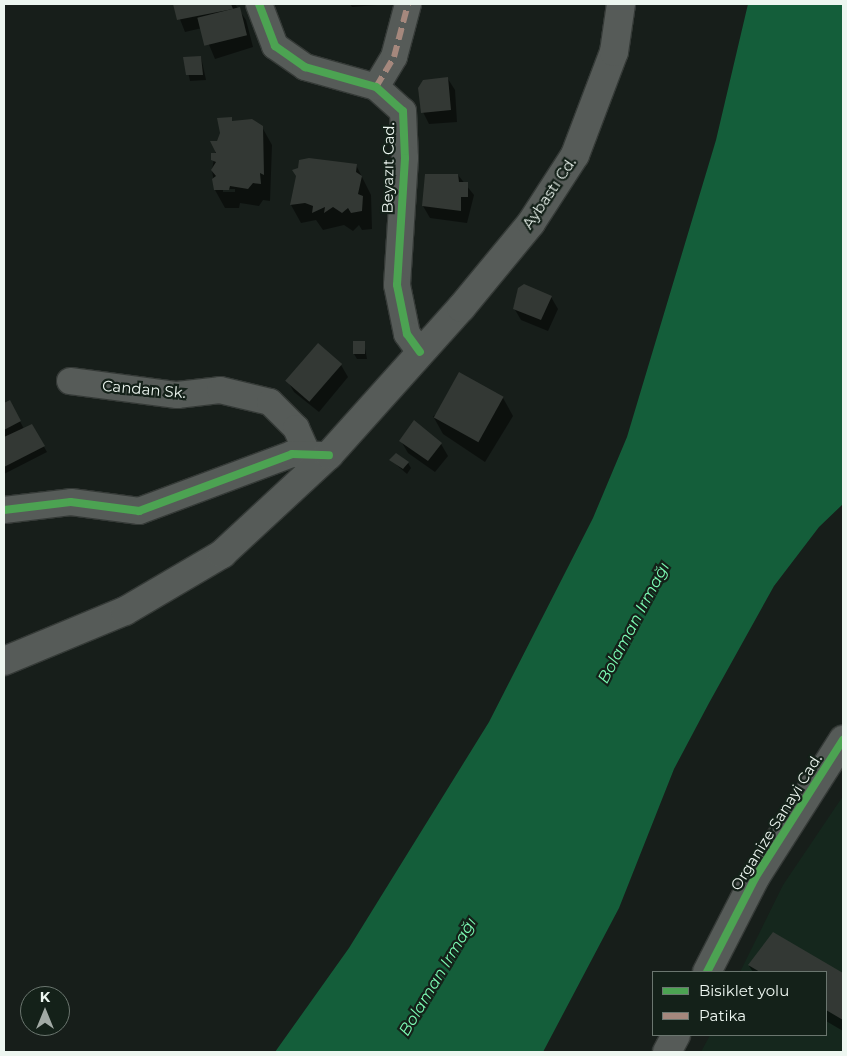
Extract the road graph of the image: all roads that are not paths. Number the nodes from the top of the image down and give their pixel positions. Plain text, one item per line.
1 (259, 4) edge
2 (408, 4) edge
3 (621, 4) edge
4 (376, 86) junction
5 (420, 352) junction
6 (70, 381) dead end
7 (319, 455) junction
8 (4, 510) edge
9 (4, 661) edge
10 (843, 740) edge
11 (708, 971) edge
12 (675, 1036) edge
13 (667, 1052) edge

1 - 4 street, Beyazıt Cad.
2 - 4 street
3 - 5 main road, Aybastı Cd.
4 - 5 street, Beyazıt Cad.
5 - 7 main road, Aybastı Cd.
6 - 7 street, Candan Sk.
7 - 8 street
7 - 9 main road, Aybastı Cd.
10 - 11 main road, Organize Sanayi Cad.
12 - 13 main road

